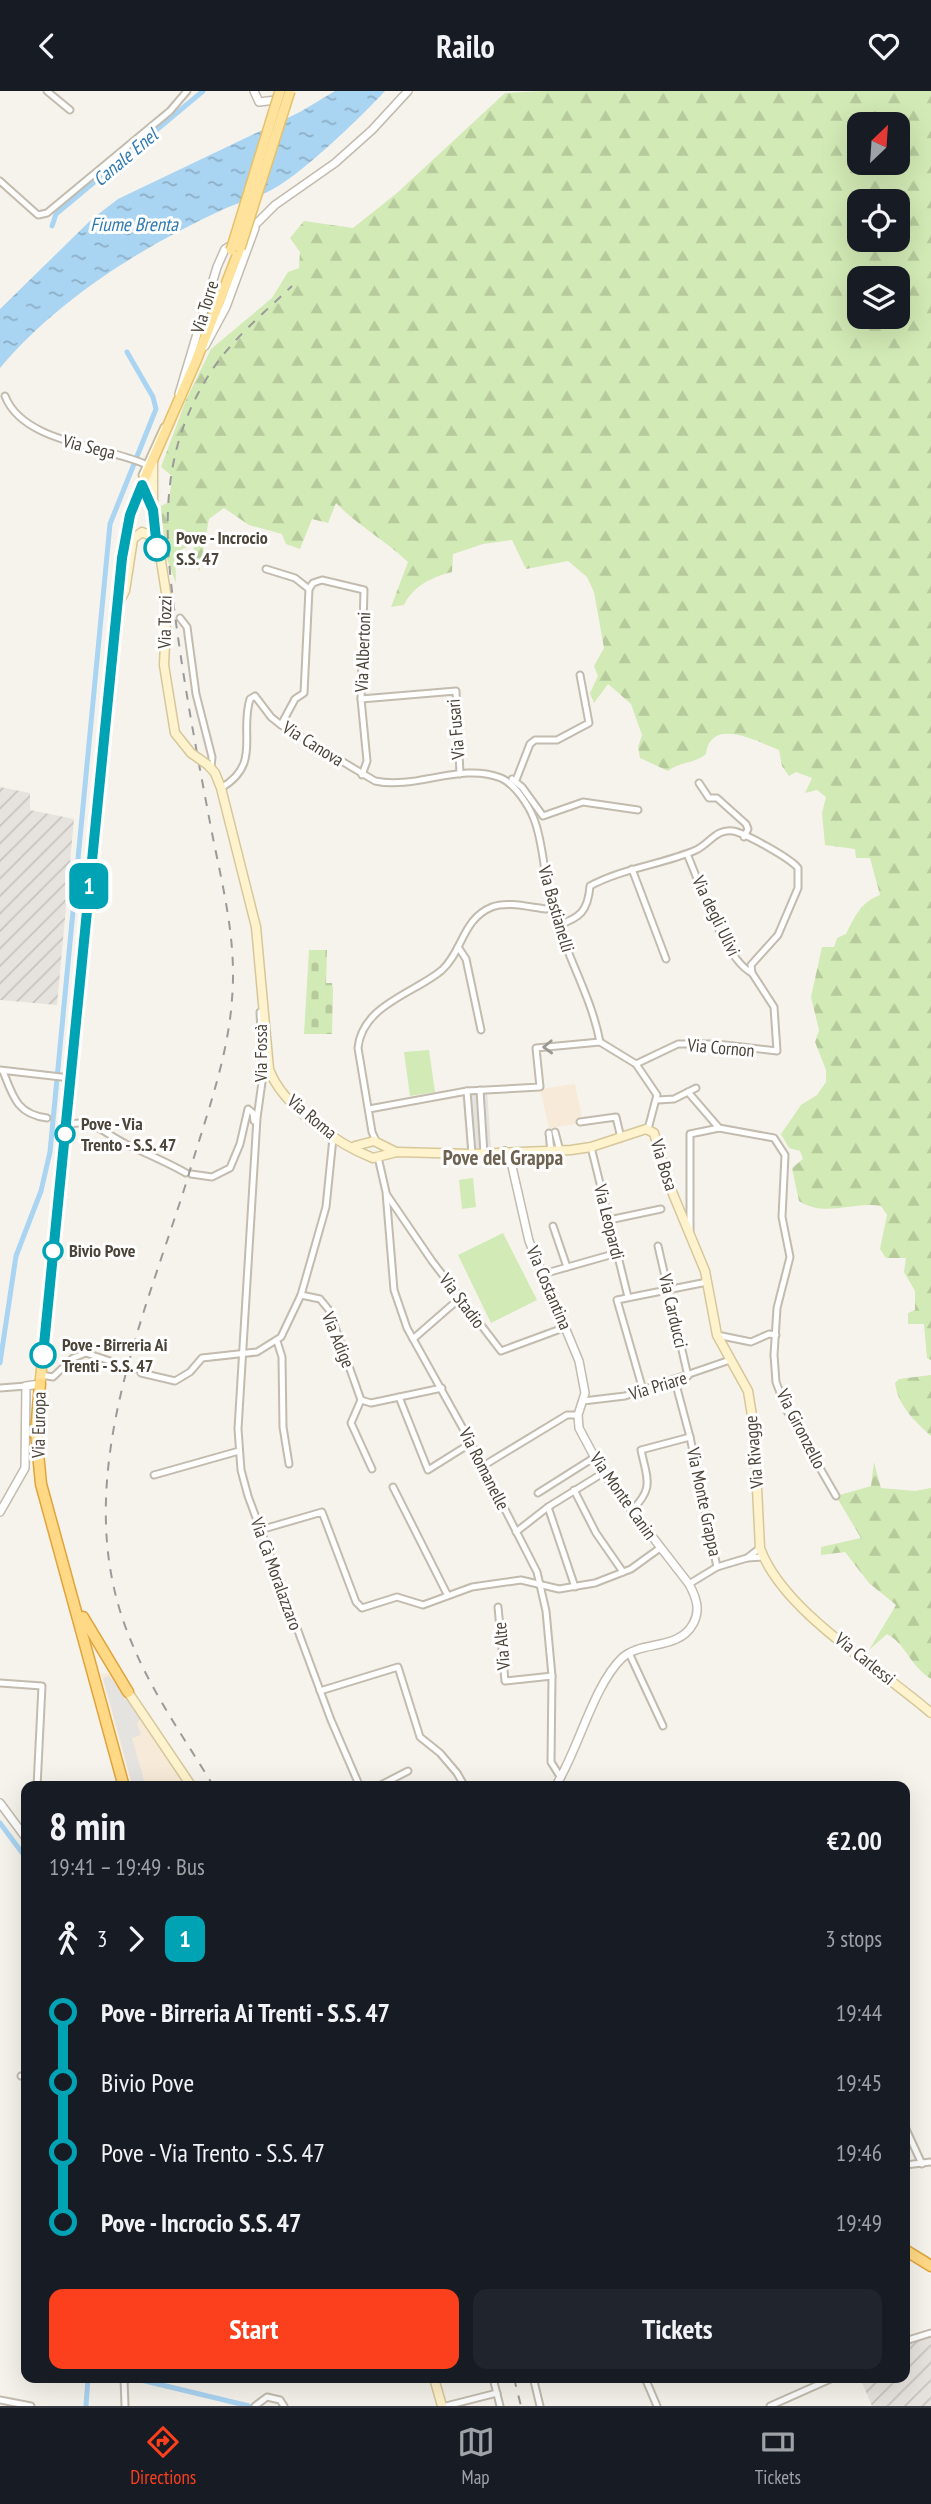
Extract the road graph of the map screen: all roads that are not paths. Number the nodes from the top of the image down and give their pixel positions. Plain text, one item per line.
1 (47, 91) edge
2 (187, 91) edge
3 (254, 91) edge
4 (290, 91) edge
5 (408, 91) edge
6 (278, 96) edge
7 (70, 110) dead end
8 (0, 181) edge
9 (257, 224) junction
10 (236, 249) junction
11 (196, 361) junction
12 (5, 396) dead end
13 (178, 404) junction
14 (147, 463) junction
15 (142, 485) junction
16 (153, 510) junction
17 (128, 524) junction
18 (155, 538) junction
19 (266, 569) dead end
20 (309, 589) junction
21 (117, 606) junction
22 (180, 618) dead end
23 (580, 675) dead end
24 (361, 699) junction
25 (281, 725) junction
26 (209, 767) junction
27 (460, 774) junction
28 (362, 775) junction
29 (516, 780) junction
30 (506, 781) junction
31 (699, 783) dead end
32 (220, 788) junction
33 (638, 810) dead end
34 (744, 837) junction
35 (687, 854) junction
36 (632, 869) junction
37 (552, 907) junction
38 (558, 925) junction
39 (458, 947) junction
40 (666, 959) dead end
41 (752, 973) junction
42 (264, 999) junction
43 (481, 1030) dead end
44 (600, 1042) junction
45 (636, 1063) junction
46 (2, 1071) edge
47 (68, 1078) junction
48 (696, 1088) dead end
49 (480, 1090) junction
50 (467, 1091) junction
51 (688, 1092) junction
52 (658, 1100) junction
53 (68, 1109) junction
54 (369, 1109) junction
55 (482, 1116) junction
56 (469, 1117) junction
57 (47, 1118) dead end
58 (580, 1122) dead end
59 (80, 1123) junction
60 (66, 1125) junction
61 (719, 1128) junction
62 (648, 1129) junction
63 (552, 1133) dead end
64 (621, 1138) junction
65 (337, 1140) junction
66 (373, 1144) junction
67 (353, 1146) junction
68 (591, 1147) junction
69 (255, 1151) junction
70 (505, 1151) junction
71 (520, 1151) junction
72 (555, 1151) junction
73 (397, 1152) junction
74 (472, 1154) junction
75 (484, 1154) junction
76 (375, 1158) junction
77 (514, 1174) junction
78 (386, 1192) junction
79 (661, 1209) dead end
80 (609, 1220) junction
81 (553, 1226) dead end
82 (690, 1232) junction
83 (658, 1246) dead end
84 (617, 1252) junction
85 (567, 1267) junction
86 (543, 1274) junction
87 (708, 1282) junction
88 (667, 1288) junction
89 (301, 1296) junction
90 (628, 1297) junction
91 (460, 1299) junction
92 (566, 1327) junction
93 (717, 1335) junction
94 (776, 1335) junction
95 (413, 1339) junction
96 (277, 1341) junction
97 (244, 1351) junction
98 (730, 1360) junction
99 (122, 1366) tunnel mouth
100 (141, 1373) tunnel mouth
101 (688, 1376) junction
102 (41, 1379) junction
103 (675, 1381) junction
104 (26, 1386) junction
105 (442, 1388) junction
106 (1, 1389) edge
107 (643, 1390) junction
108 (399, 1397) junction
109 (361, 1400) junction
110 (583, 1401) junction
111 (578, 1415) junction
112 (690, 1437) junction
113 (471, 1443) junction
114 (239, 1451) junction
115 (595, 1457) junction
116 (289, 1464) dead end
117 (483, 1466) junction
118 (372, 1469) dead end
119 (603, 1473) junction
120 (154, 1475) dead end
121 (393, 1487) dead end
122 (574, 1490) junction
123 (538, 1493) dead end
124 (835, 1496) dead end
125 (548, 1507) junction
126 (631, 1511) junction
127 (0, 1512) edge
128 (260, 1530) junction
129 (516, 1532) junction
130 (660, 1548) junction
131 (762, 1552) junction
132 (717, 1567) junction
133 (623, 1572) junction
134 (540, 1584) junction
135 (689, 1584) junction
136 (575, 1587) junction
137 (447, 1594) junction
138 (74, 1597) junction
139 (498, 1607) dead end
140 (86, 1643) junction
141 (629, 1653) junction
142 (552, 1677) junction
143 (0, 1683) edge
144 (320, 1691) junction
145 (128, 1692) joint
146 (931, 1713) edge
147 (663, 1726) dead end
148 (408, 1771) dead end
149 (561, 1778) junction
150 (37, 1781) edge
151 (122, 1781) edge
152 (123, 1781) edge
153 (188, 1781) edge
154 (358, 1781) edge
155 (389, 1781) edge
156 (461, 1781) edge
157 (559, 1781) edge
158 (0, 1803) edge
159 (21, 1831) edge
160 (910, 2138) edge
161 (931, 2162) edge
162 (922, 2164) junction
163 (910, 2165) edge
164 (910, 2246) edge
165 (910, 2253) edge
166 (931, 2259) edge
167 (931, 2266) edge
168 (931, 2333) edge
169 (910, 2339) edge
170 (124, 2383) edge
171 (436, 2383) edge
172 (494, 2383) edge
173 (534, 2383) edge
174 (647, 2383) edge
175 (822, 2383) edge
176 (497, 2393) junction
177 (0, 2400) edge
178 (256, 2405) edge
179 (31, 2406) edge
180 (125, 2406) edge
181 (284, 2406) edge
182 (444, 2406) edge
183 (500, 2406) edge
184 (540, 2406) edge
185 (657, 2406) edge
186 (770, 2406) edge

1 - 7 street
2 - 8 street
3 - 6 street
4 - 10 main road, bridge
5 - 9 street, Via Torre
6 - 10 main road, bridge
9 - 11 street, Via Torre
9 - 13 street, Via Torre
10 - 11 main road, Via Europa
11 - 13 main road, Via Europa
12 - 14 street, Via Sega
13 - 14 main road, Via Europa
14 - 15 main road, Via Europa
14 - 16 main road, Via Tozzi
14 - 17 street
15 - 16 main road
15 - 17 main road, Via Europa
16 - 18 main road, Via Tozzi
17 - 21 main road, Via Europa
18 - 21 main road
18 - 26 main road, Via Tozzi, bridge
19 - 20 street
20 - 24 street, Via Albertoni
20 - 25 street
21 - 47 main road, Via Europa
22 - 26 street
23 - 29 street
24 - 27 street, Via Fusari
24 - 28 street, Via Albertoni
25 - 28 street, Via Canova
25 - 32 street, Via Canova
26 - 32 main road, Via Fossà
27 - 28 street, Via Canova
27 - 30 street, Via Canova
29 - 30 street, Via Canova
29 - 33 street
30 - 37 street, Via Bastianelli
31 - 34 street
32 - 42 main road, Via Fossà
34 - 35 street
34 - 41 street
35 - 36 street
35 - 41 street, Via degli Ulivi
36 - 38 street
36 - 40 street
37 - 38 street, Via Bastianelli
37 - 39 street
38 - 44 street, Via Bastianelli
39 - 43 street
39 - 54 street
41 - 45 street, Via Cornon
42 - 65 main road, Via Roma
42 - 69 street, Via Fossà
44 - 45 street
44 -> 49 street
45 - 52 street
46 - 47 street
46 - 57 street
47 - 53 main road, Via Europa
48 - 51 street
49 - 50 street
49 - 55 street
50 - 54 street
50 - 56 street
51 - 52 street
51 - 61 street
52 - 62 street, Via Bosa
53 - 59 street
53 - 60 main road, Via Europa
54 - 66 street
55 - 56 street
55 - 75 street
56 - 74 street
58 - 64 street
59 - 60 street
59 - 69 street
60 - 102 main road, Via Europa
61 - 82 street, Via Gironzello
61 - 94 street, Via Gironzello
62 - 64 main road, Via Roma
62 - 82 main road, Via Bosa
63 - 72 street
64 - 68 main road, Via Roma
65 - 67 main road, Via Roma
65 - 89 street
66 - 67 main road, Via Roma
66 - 73 main road, Via Roma
66 - 76 main road
66 - 76 main road
67 - 76 main road, Via Roma
68 - 72 main road, Via Roma
68 - 80 street, Via Leopardi
69 - 97 street, Via Fossà
70 - 71 main road, Via Roma
70 - 75 main road, Via Roma
70 - 77 street, Via Costantina
71 - 72 main road, Via Roma
71 - 77 street, Via Costantina
73 - 74 main road, Via Roma
73 - 76 main road, Via Roma
74 - 75 main road, Via Roma
76 - 78 street, Via Romanelle
77 - 86 street, Via Costantina
78 - 91 street, Via Stadio
78 - 95 street, Via Romanelle
79 - 80 street
80 - 84 street, Via Leopardi
81 - 85 street
82 - 87 main road, Via Bosa
83 - 88 street, Via Carducci
84 - 85 street
84 - 90 street, Via Leopardi
85 - 86 street
86 - 92 street, Via Costantina
87 - 88 street
87 - 93 main road, Via Rivagge
88 - 90 street
88 - 101 street, Via Carducci
89 - 96 street
89 - 109 street, Via Adige
90 - 107 street
91 - 92 street, Via Stadio
91 - 95 street
92 - 110 street, Via Costantina
93 - 94 street
93 - 98 main road, Via Rivagge
94 - 124 street, Via Gironzello
95 - 105 street, Via Romanelle
96 - 97 street
96 - 116 street
97 - 100 street
97 - 114 street, Via Cà Moralazzaro
98 - 101 street, Via Priare
98 - 131 main road, Via Rivagge
99 - 102 street
101 - 103 street, Via Priare
102 - 104 street
102 - 138 highway, Via Europa
103 - 107 street, Via Priare
103 - 112 street, Via Monte Grappa
104 - 106 street
104 - 127 street
105 - 108 street
105 - 113 street, Via Romanelle
107 - 110 street, Via Priare
108 - 109 street
108 - 113 street
109 - 118 street, Via Adige
110 - 111 street
111 - 115 street, Via Monte Canin
111 - 117 street
112 - 126 street, Via Monte Grappa
112 - 132 street, Via Monte Grappa
113 - 117 street, Via Romanelle
114 - 120 street
114 - 128 street, Via Cà Moralazzaro
115 - 119 street, Via Monte Canin
115 - 123 street
117 - 129 street, Via Romanelle
119 - 122 street
119 - 126 street, Via Monte Canin
121 - 137 street
122 - 125 street
122 - 133 street
125 - 129 street
125 - 136 street
126 - 130 street, Via Monte Canin
128 - 137 street
128 - 144 street, Via Cà Moralazzaro
129 - 134 street, Via Romanelle
130 - 133 street
130 - 135 street, Via Monte Canin
131 - 132 street
131 - 146 main road, Via Carlessi
132 - 135 street
133 - 136 street
134 - 136 street
134 - 137 street
134 - 142 street, Via Romanelle
135 - 141 street
138 - 140 highway
138 - 145 highway
139 - 142 street, Via Alte
140 - 151 highway
140 - 152 highway
141 - 147 street
141 - 149 street
142 - 149 street, Via Romanelle
143 - 150 street
144 - 154 street, Via Cà Moralazzaro
144 - 156 street
145 - 153 main road
148 - 155 street
149 - 157 street
158 - 159 street
160 - 162 street
161 - 162 street
162 - 163 street
164 - 166 highway
165 - 167 highway
168 - 169 street
170 - 180 street
171 - 182 main road
172 - 176 street
173 - 184 street
174 - 185 street
175 - 186 street
176 - 182 street
176 - 183 street
177 - 179 street
178 - 181 street

